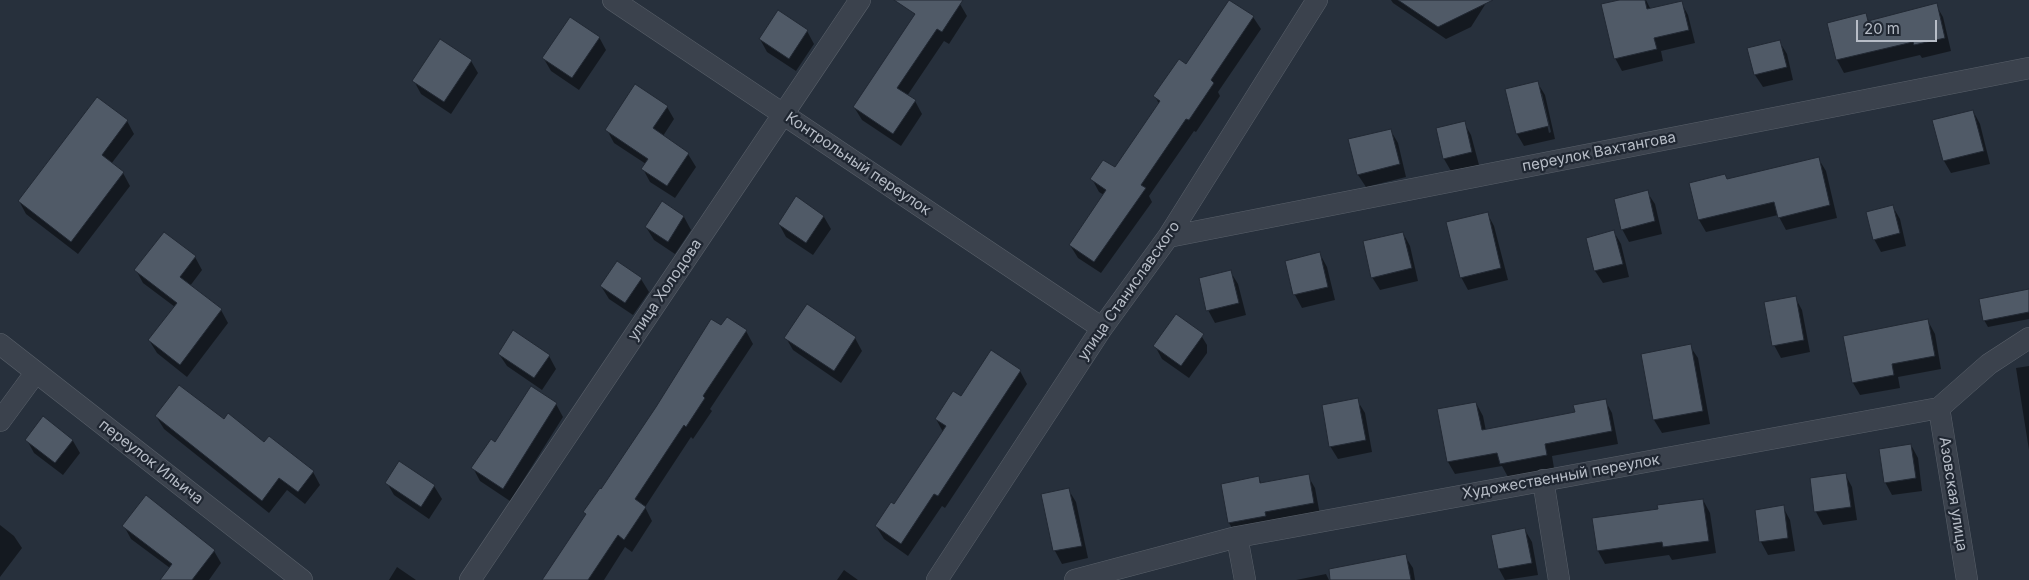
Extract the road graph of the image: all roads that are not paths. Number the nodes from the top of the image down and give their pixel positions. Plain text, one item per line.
1 (613, 0) edge
2 (860, 0) edge
3 (1317, 0) edge
4 (2029, 68) edge
5 (784, 114) junction
6 (1168, 236) junction
7 (1102, 328) junction
8 (2029, 338) edge
9 (0, 344) edge
10 (36, 372) junction
11 (1939, 408) junction
12 (0, 421) edge
13 (1542, 480) junction
14 (1237, 537) junction
15 (302, 580) edge
16 (470, 580) edge
17 (938, 580) edge
18 (1075, 580) edge
19 (1245, 580) edge
20 (1560, 580) edge
21 (1967, 580) edge

1 - 5 street, Контрольный переулок
2 - 5 street, улица Холодова
3 - 6 street, улица Станиславского
4 - 6 street, переулок Вахтангова
5 - 7 street, Контрольный переулок
5 - 16 street, улица Холодова
6 - 7 street, улица Станиславского
7 - 17 street, улица Станиславского
8 - 11 street
9 - 10 street, переулок Ильича
10 - 12 street
10 - 15 street, переулок Ильича
11 - 13 street, Художественный переулок
11 - 21 street, Азовская улица
13 - 14 street, Художественный переулок
13 - 20 street
14 - 18 street, Художественный переулок
14 - 19 street

